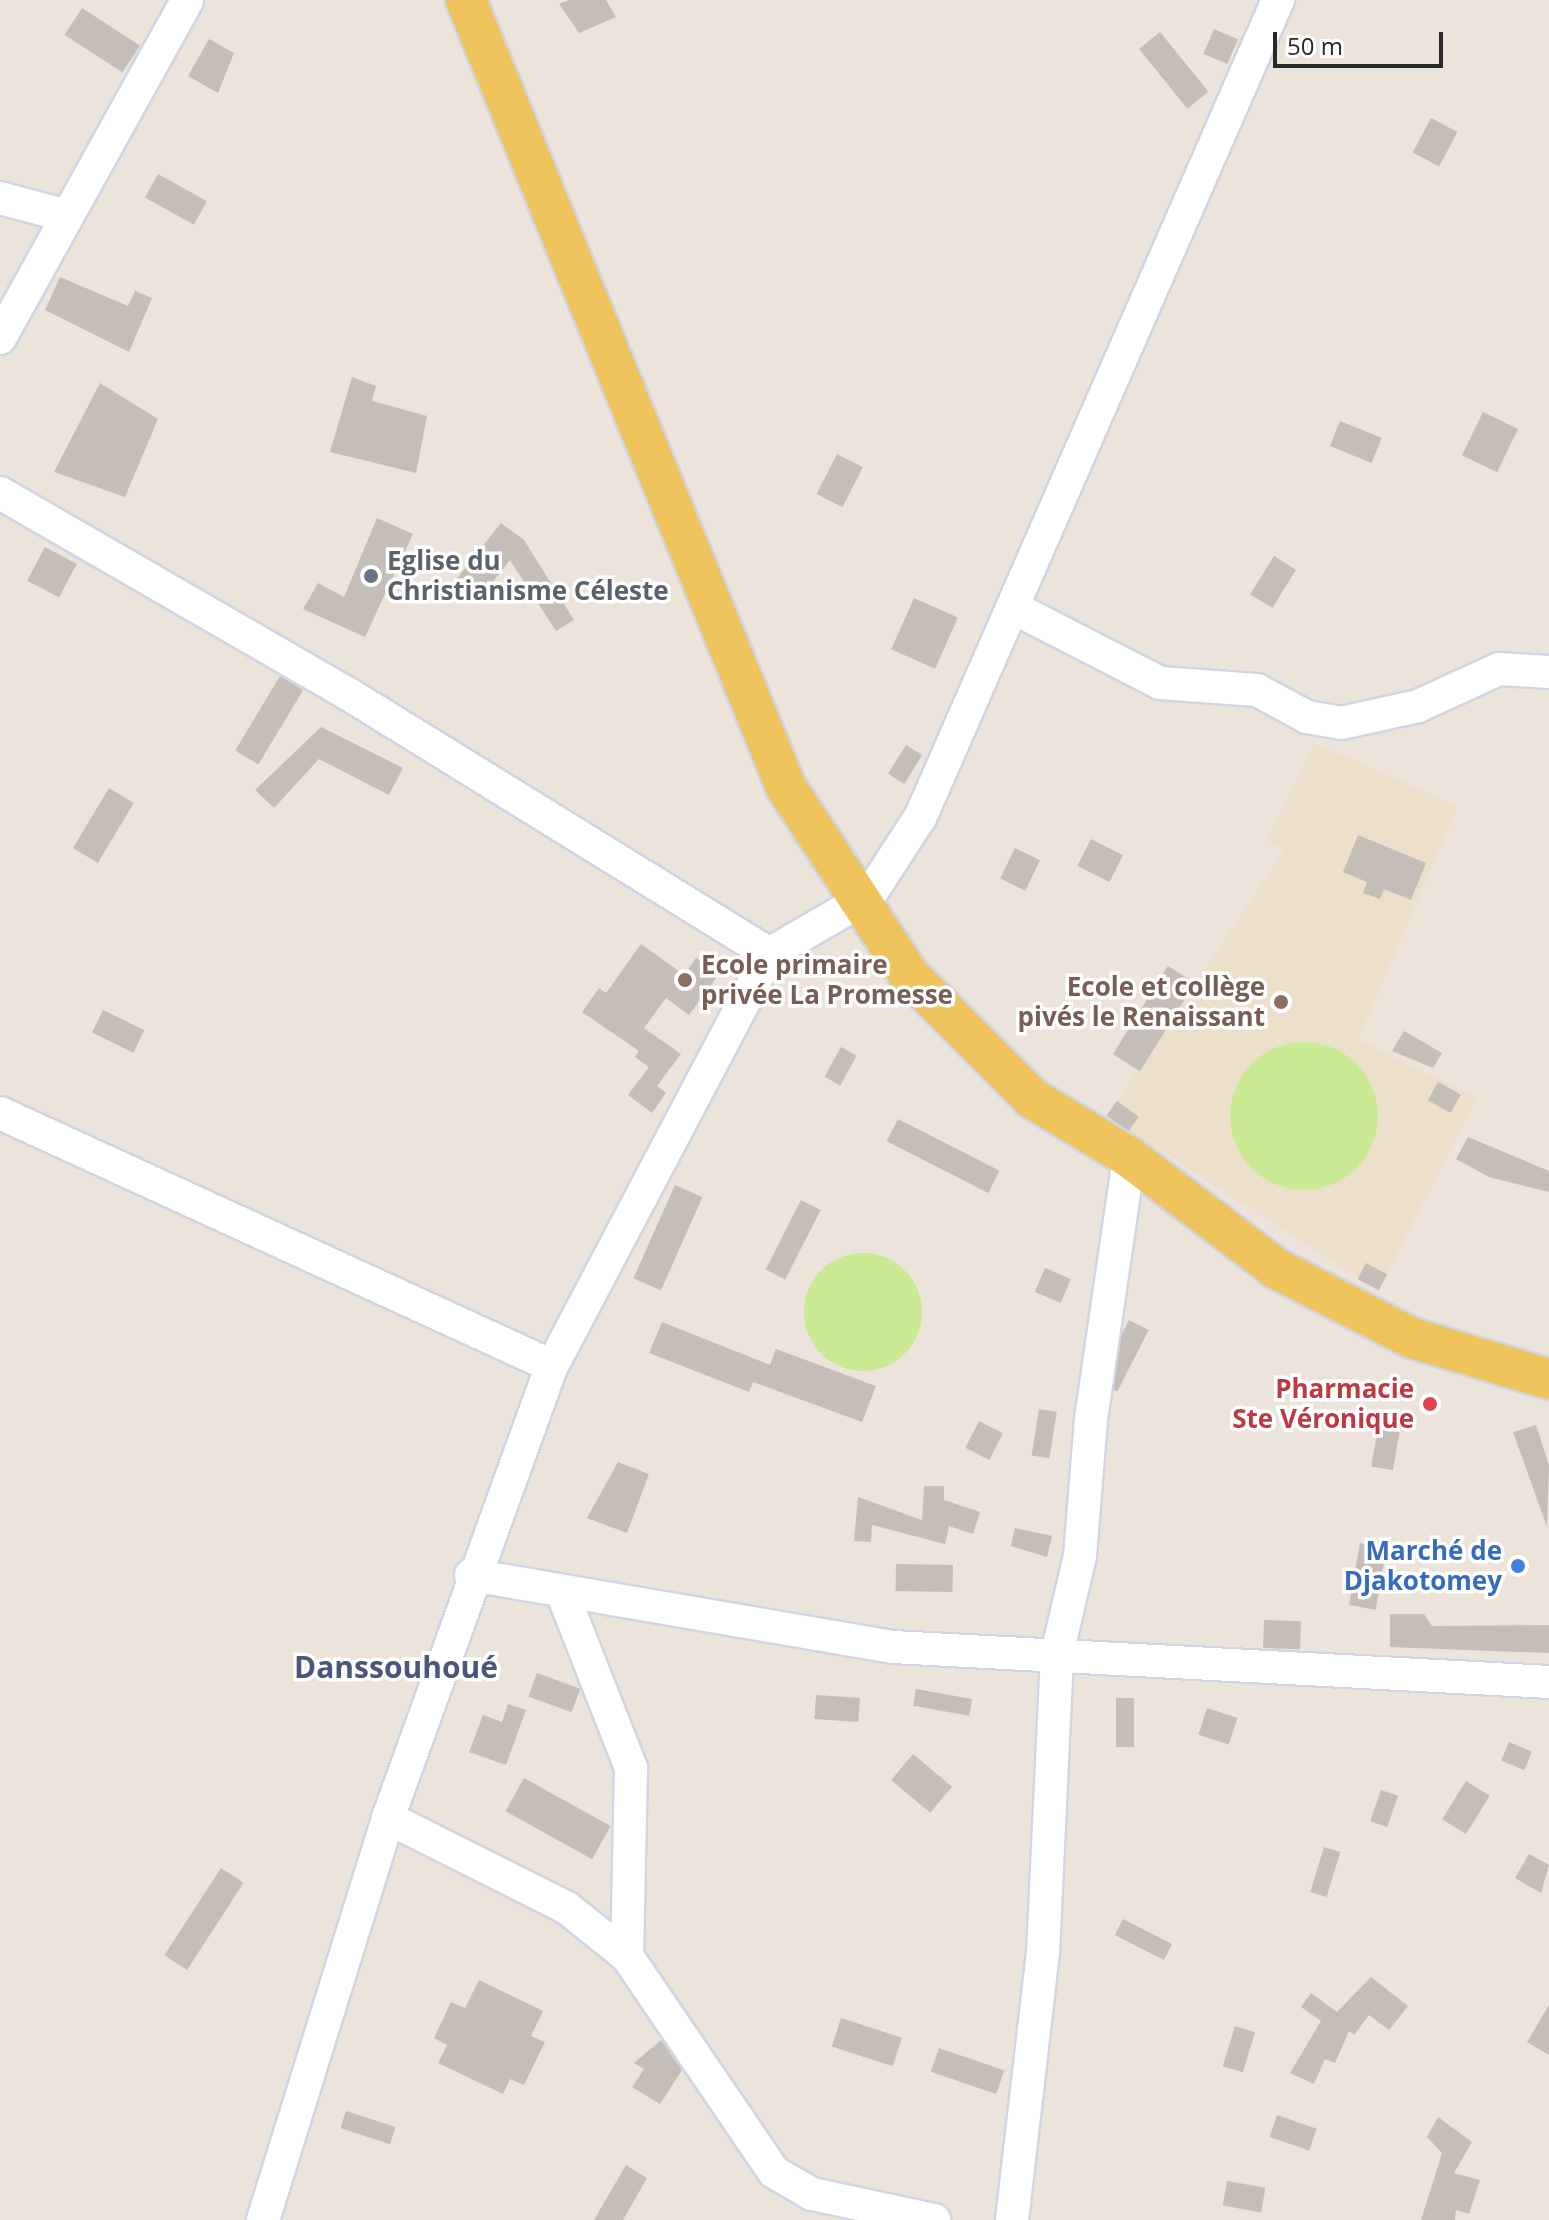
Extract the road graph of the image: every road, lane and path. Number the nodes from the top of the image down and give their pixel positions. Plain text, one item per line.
1 (187, 0) edge
2 (466, 0) edge
3 (1278, 0) edge
4 (0, 198) edge
5 (67, 216) junction
6 (0, 338) edge
7 (0, 493) edge
8 (1016, 609) junction
9 (1549, 672) edge
10 (856, 902) junction
11 (769, 954) junction
12 (0, 1113) edge
13 (1129, 1157) junction
14 (552, 1366) junction
15 (1549, 1379) edge
16 (471, 1575) junction
17 (564, 1597) junction
18 (1057, 1654) junction
19 (1549, 1682) edge
20 (388, 1818) junction
21 (627, 1956) junction
22 (263, 2220) edge
23 (934, 2220) edge
24 (1012, 2220) edge

1 - 5 street
2 - 10 main road
3 - 8 street
4 - 5 street
5 - 6 street
7 - 11 street
8 - 9 street
8 - 10 street
10 - 11 street
10 - 13 main road
11 - 14 street
12 - 14 street
13 - 15 main road
13 - 18 street
14 - 16 street
16 - 17 street
16 - 20 street
17 - 18 street
17 - 21 street
18 - 19 street
18 - 24 street
20 - 21 street
20 - 22 street
21 - 23 street

